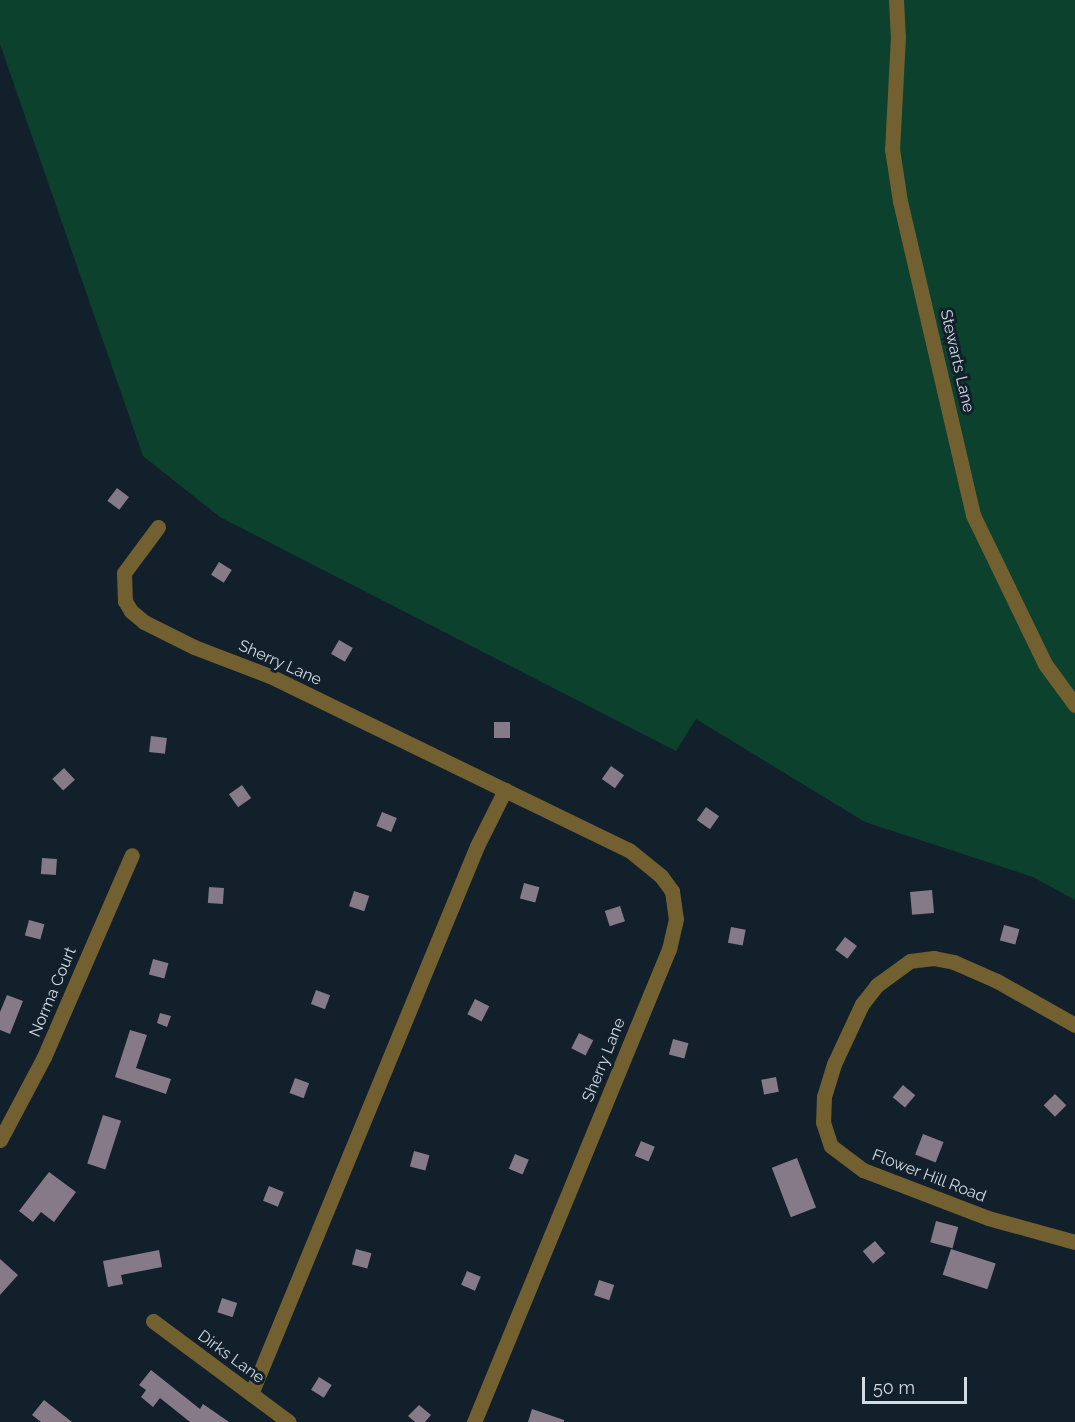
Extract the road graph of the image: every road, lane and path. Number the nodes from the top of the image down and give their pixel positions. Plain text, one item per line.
1 (896, 0) edge
2 (158, 527) dead end
3 (1075, 705) edge
4 (505, 790) junction
5 (132, 855) dead end
6 (1075, 1025) edge
7 (0, 1140) edge
8 (1075, 1242) edge
9 (153, 1321) dead end
10 (251, 1394) junction
11 (289, 1422) edge
12 (474, 1422) edge

1 - 3 street, Stewarts Lane
2 - 4 street, Sherry Lane
4 - 10 street
4 - 12 street, Sherry Lane
5 - 7 street, Norma Court
6 - 8 street, Flower Hill Road
9 - 10 street, Dirks Lane
10 - 11 street, Dirks Lane

